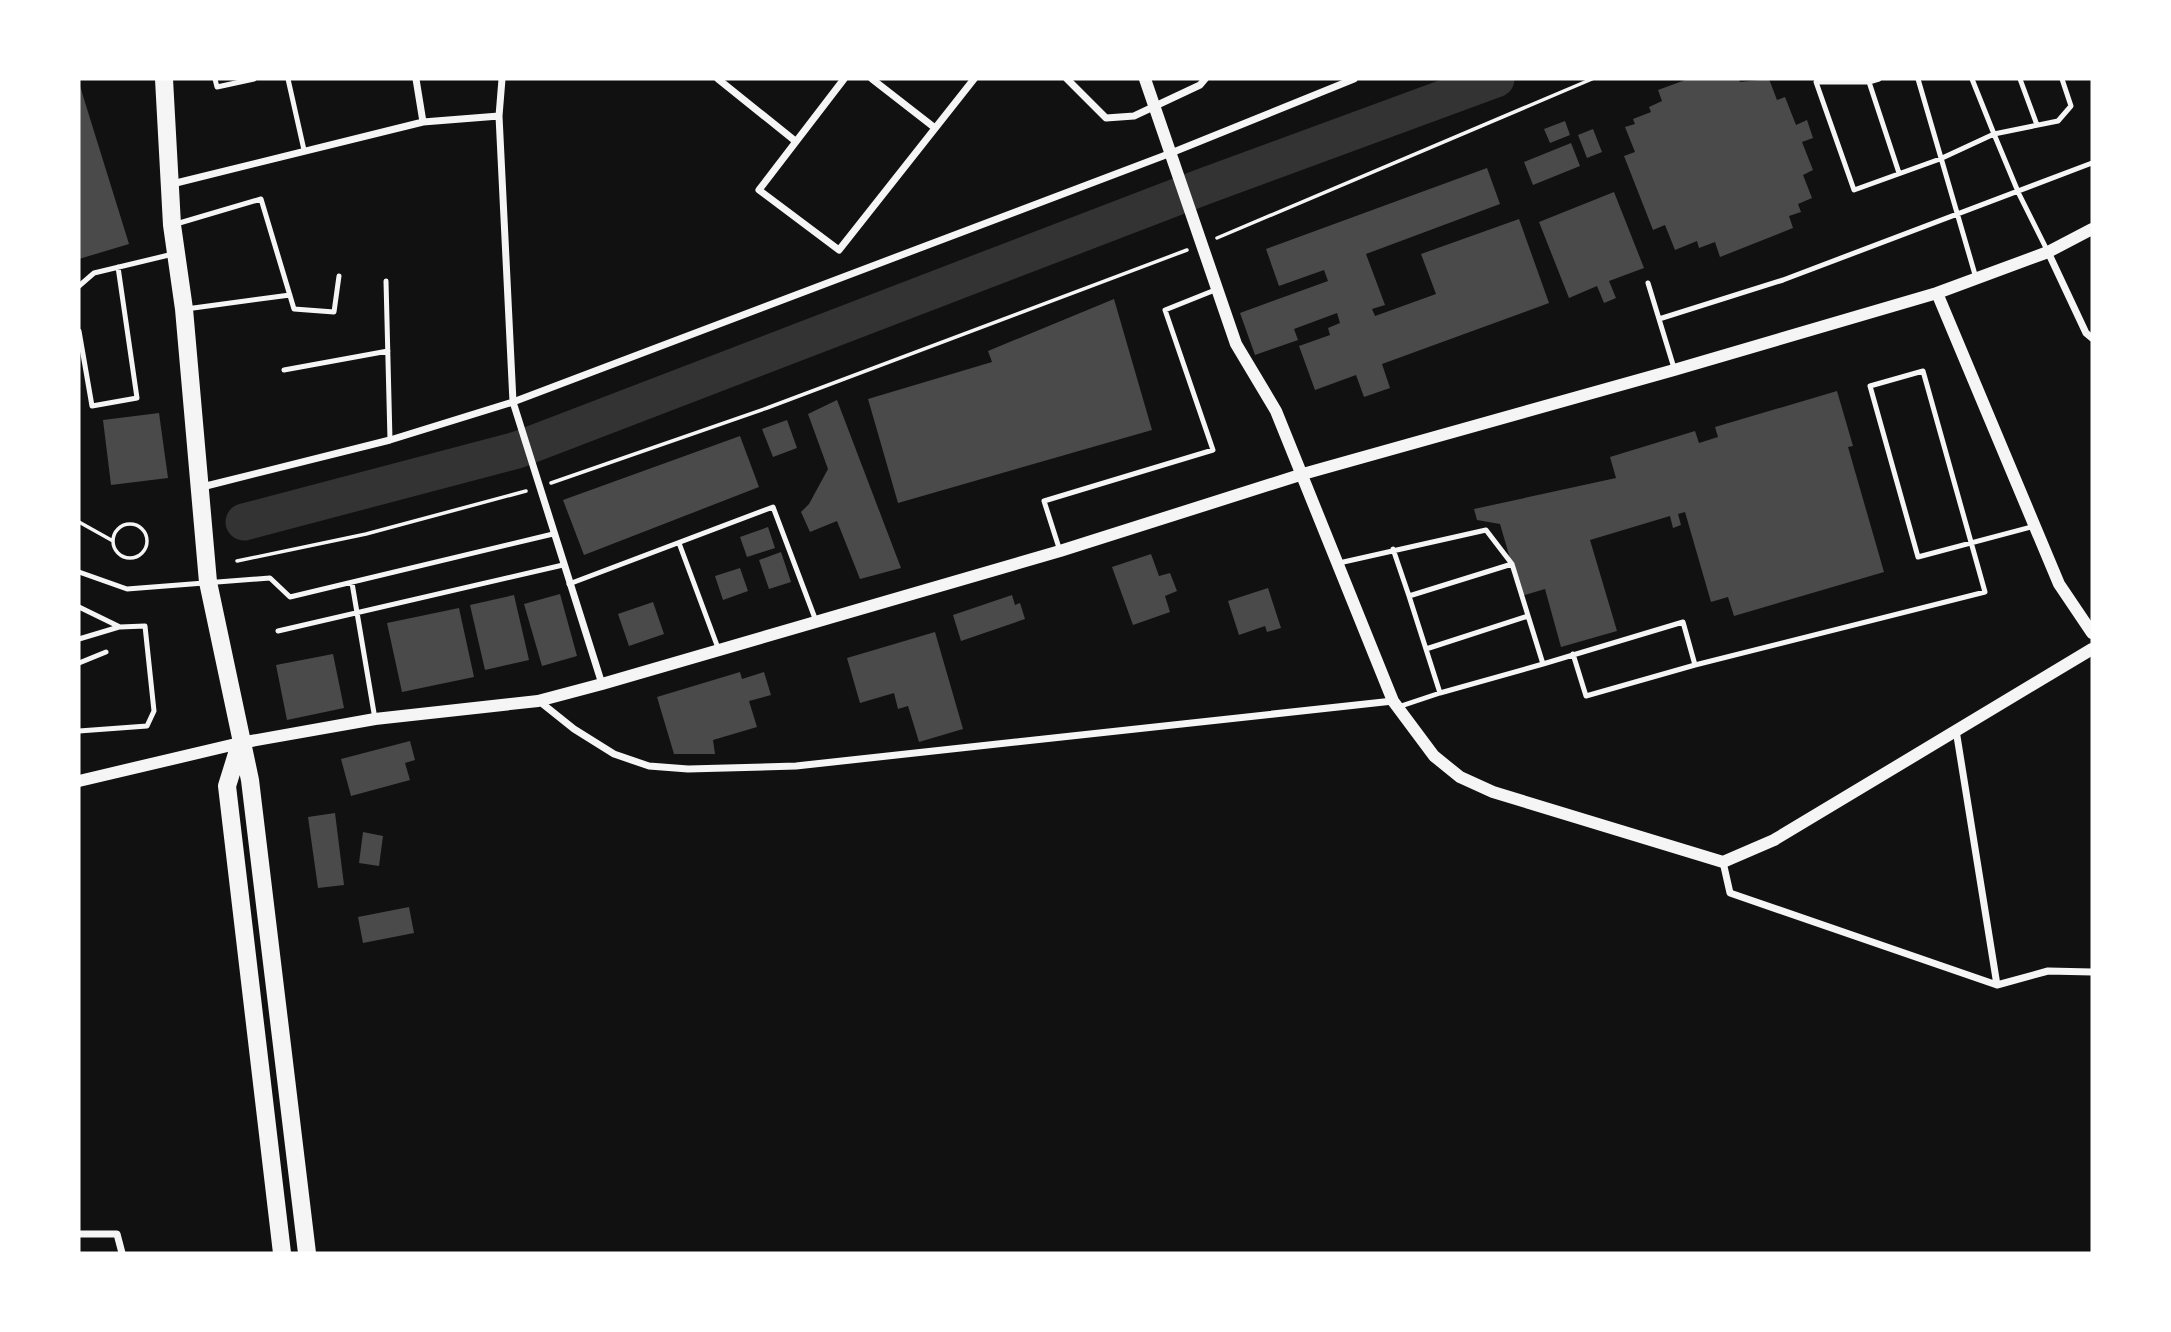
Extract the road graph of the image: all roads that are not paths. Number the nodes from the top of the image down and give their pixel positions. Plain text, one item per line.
1 (164, 79) edge
2 (215, 79) edge
3 (254, 79) edge
4 (288, 79) edge
5 (416, 79) edge
6 (502, 79) edge
7 (718, 79) edge
8 (844, 79) edge
9 (872, 79) edge
10 (974, 79) edge
11 (1068, 79) edge
12 (1145, 79) edge
13 (1205, 79) edge
14 (1354, 79) edge
15 (1879, 79) edge
16 (1918, 79) edge
17 (1972, 79) edge
18 (2020, 79) edge
19 (2062, 79) edge
20 (1869, 82) junction
21 (1155, 105) junction
22 (499, 116) junction
23 (423, 122) junction
24 (2037, 125) junction
25 (935, 128) junction
26 (1994, 134) junction
27 (794, 140) junction
28 (304, 150) junction
29 (1171, 153) junction
30 (1940, 159) junction
31 (2092, 163) edge
32 (1899, 173) junction
33 (170, 184) junction
34 (2019, 194) junction
35 (1956, 217) junction
36 (173, 225) junction
37 (2092, 229) edge
38 (2048, 252) junction
39 (176, 253) junction
40 (118, 267) junction
41 (339, 276) dead end
42 (1976, 278) junction
43 (386, 281) dead end
44 (1648, 283) dead end
45 (79, 286) edge
46 (1215, 290) junction
47 (1937, 293) junction
48 (290, 295) junction
49 (184, 309) junction
50 (1659, 319) junction
51 (79, 331) edge
52 (2092, 338) edge
53 (388, 351) junction
54 (284, 370) dead end
55 (1674, 370) junction
56 (513, 402) junction
57 (390, 440) junction
58 (1303, 474) junction
59 (199, 494) junction
60 (2035, 526) junction
61 (553, 534) junction
62 (1972, 542) junction
63 (679, 543) junction
64 (1394, 549) junction
65 (1060, 551) junction
66 (1339, 563) junction
67 (1512, 564) junction
68 (563, 565) junction
69 (79, 572) edge
70 (208, 582) junction
71 (352, 583) junction
72 (569, 584) junction
73 (1409, 596) junction
74 (79, 607) edge
75 (358, 615) junction
76 (1528, 616) junction
77 (817, 622) junction
78 (120, 627) junction
79 (278, 631) dead end
80 (2092, 633) edge
81 (79, 639) edge
82 (1426, 649) junction
83 (2092, 649) edge
84 (719, 650) junction
85 (106, 652) dead end
86 (1573, 654) junction
87 (79, 663) edge
88 (1543, 664) junction
89 (1695, 666) junction
90 (602, 684) junction
91 (1440, 693) junction
92 (538, 701) junction
93 (1396, 704) junction
94 (374, 719) junction
95 (1956, 730) junction
96 (79, 731) edge
97 (240, 743) junction
98 (79, 781) edge
99 (1723, 862) junction
100 (2092, 972) edge
101 (1997, 985) junction
102 (79, 1234) edge
103 (122, 1253) edge
104 (282, 1253) edge
105 (307, 1253) edge

1 - 33 main road
2 - 3 lane
4 - 28 lane
5 - 23 street
6 - 22 street
7 - 27 street
8 - 27 street
9 - 25 street
10 - 25 street
11 - 21 street
12 - 21 street
13 - 21 street
14 - 29 street
15 - 20 lane
16 - 30 lane
17 - 26 lane
18 - 24 lane
19 - 24 lane
20 - 32 lane
20 - 32 lane
21 - 29 street
22 - 23 street
22 - 56 street
23 - 28 street
24 - 26 lane
25 - 27 street
26 - 30 lane
26 - 34 lane
28 - 33 street
29 - 46 street
29 - 56 street
30 - 32 lane
30 - 35 lane
31 - 34 lane
33 - 36 main road
34 - 35 lane
34 - 38 lane
35 - 42 lane
35 - 50 lane
36 - 39 main road
36 - 48 lane
37 - 38 street
38 - 42 street
38 - 52 street
39 - 40 lane
39 - 49 main road
40 - 45 lane
40 - 51 lane
41 - 48 lane
42 - 47 street
43 - 53 lane
44 - 50 lane
46 - 58 street
46 - 65 lane
47 - 55 street
47 - 60 street
48 - 49 lane
49 - 59 main road
50 - 55 lane
53 - 54 lane
53 - 57 lane
55 - 58 street
56 - 57 street
56 - 61 street
57 - 59 street
58 - 65 street
58 - 66 street
59 - 70 main road
60 - 62 lane
60 - 80 street
61 - 68 street
61 - 71 lane
62 - 62 lane
62 - 89 lane
63 - 72 lane
63 - 77 lane
63 - 84 lane
64 - 66 lane
64 - 67 lane
64 - 73 lane
65 - 77 street
66 - 93 street
67 - 73 lane
67 - 76 lane
68 - 72 street
68 - 75 lane
69 - 70 lane
70 - 71 lane
70 - 97 main road
71 - 75 lane
72 - 90 street
73 - 82 lane
74 - 78 lane
75 - 79 lane
75 - 94 lane
76 - 82 lane
76 - 88 lane
77 - 84 street
78 - 81 lane
78 - 96 lane
82 - 91 lane
83 - 95 street
84 - 90 street
85 - 87 lane
86 - 88 lane
86 - 89 lane
86 - 89 lane
88 - 91 lane
90 - 92 street
91 - 93 lane
92 - 93 street
92 - 94 street
93 - 99 street
94 - 97 street
95 - 99 street
95 - 101 street
97 - 98 street
97 - 104 main road
97 - 105 main road
99 - 101 street
100 - 101 street
102 - 103 street

